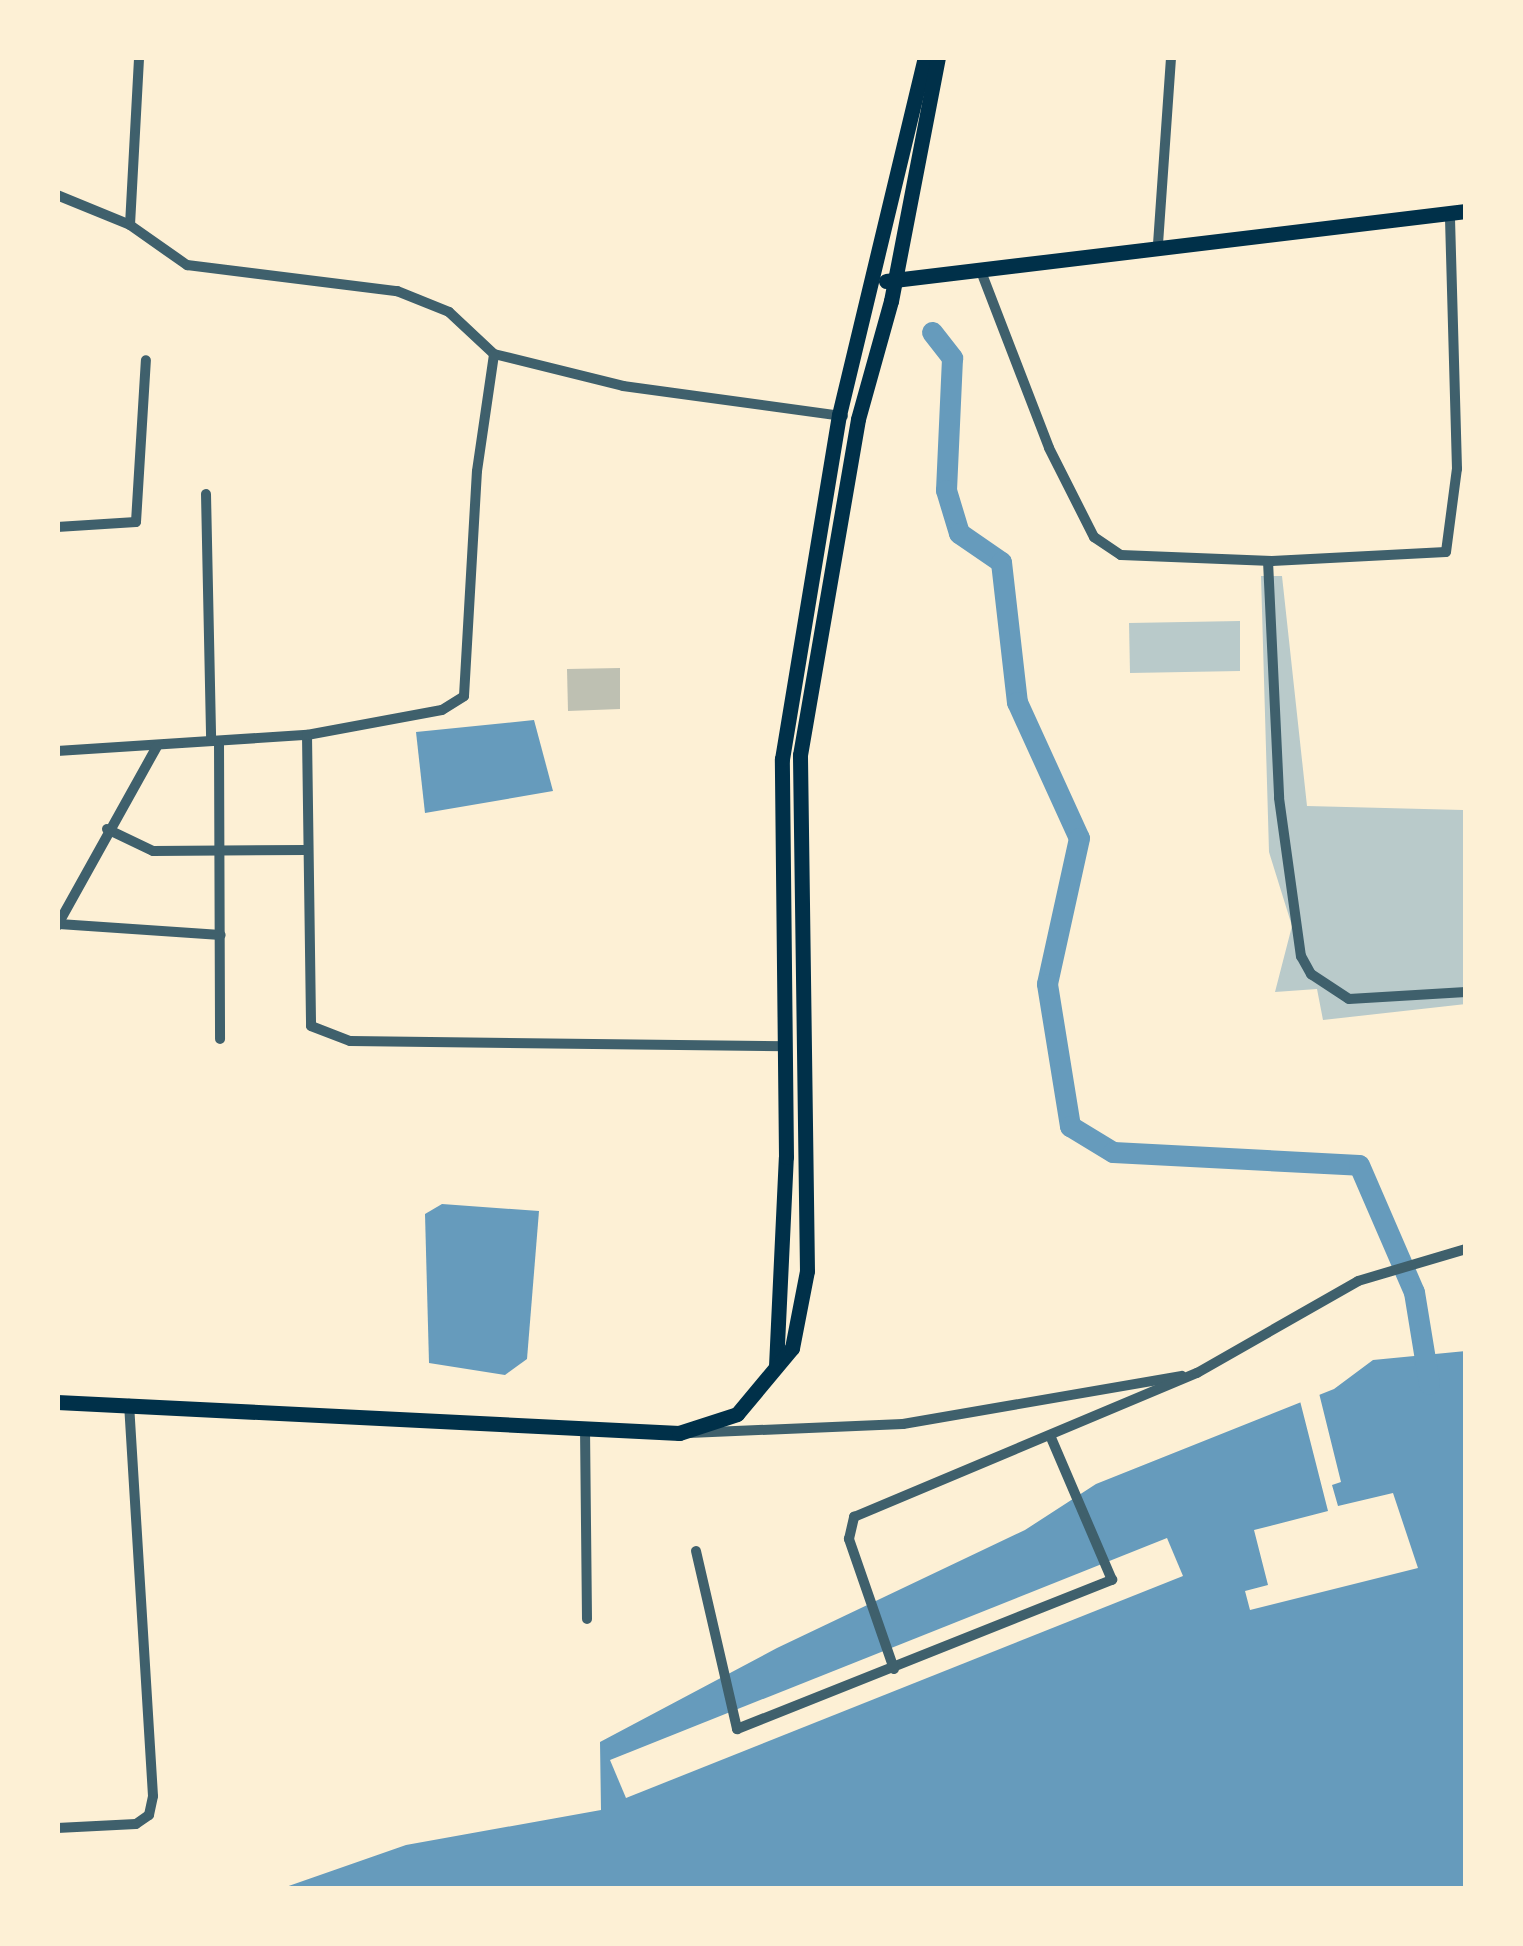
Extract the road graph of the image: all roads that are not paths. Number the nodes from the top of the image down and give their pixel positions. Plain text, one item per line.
1 (139, 57) edge
2 (926, 57) edge
3 (938, 57) edge
4 (1171, 57) edge
5 (57, 195) edge
6 (1458, 212) edge
7 (130, 224) junction
8 (1158, 244) junction
9 (982, 274) junction
10 (885, 281) junction
11 (494, 353) junction
12 (146, 360) dead end
13 (839, 415) junction
14 (858, 419) junction
15 (206, 494) dead end
16 (57, 527) edge
17 (1268, 561) junction
18 (308, 735) junction
19 (215, 741) junction
20 (157, 746) junction
21 (57, 751) edge
22 (107, 829) junction
23 (308, 850) junction
24 (220, 853) junction
25 (58, 925) edge
26 (221, 935) junction
27 (1466, 992) edge
28 (220, 1039) dead end
29 (793, 1045) junction
30 (1461, 1251) edge
31 (776, 1369) junction
32 (1198, 1373) junction
33 (57, 1402) edge
34 (128, 1404) junction
35 (585, 1428) junction
36 (679, 1433) junction
37 (1051, 1438) junction
38 (696, 1551) dead end
39 (587, 1619) dead end
40 (894, 1669) junction
41 (57, 1828) edge

1 - 7 street
2 - 10 main road
3 - 10 main road
4 - 8 street
5 - 7 street
6 - 8 main road
6 - 17 street
7 - 11 street
8 - 9 main road
9 - 10 main road
9 - 17 street
10 - 13 main road
10 - 14 main road
11 - 13 street
11 - 18 street
12 - 16 street
13 - 14 street
13 - 29 main road
14 - 29 main road
15 - 19 street
17 - 27 street
18 - 19 street
18 - 23 street
19 - 20 street
19 - 24 street
20 - 21 street
20 - 22 street
22 - 24 street
22 - 25 street
23 - 24 street
23 - 29 street
24 - 26 street
25 - 26 street
26 - 28 street
29 - 31 main road
29 - 31 main road
30 - 32 street
31 - 36 main road
32 - 36 street
32 - 37 street
33 - 34 main road
34 - 35 main road
34 - 41 street
35 - 36 main road
35 - 39 street
37 - 40 street
37 - 40 street
38 - 40 street

